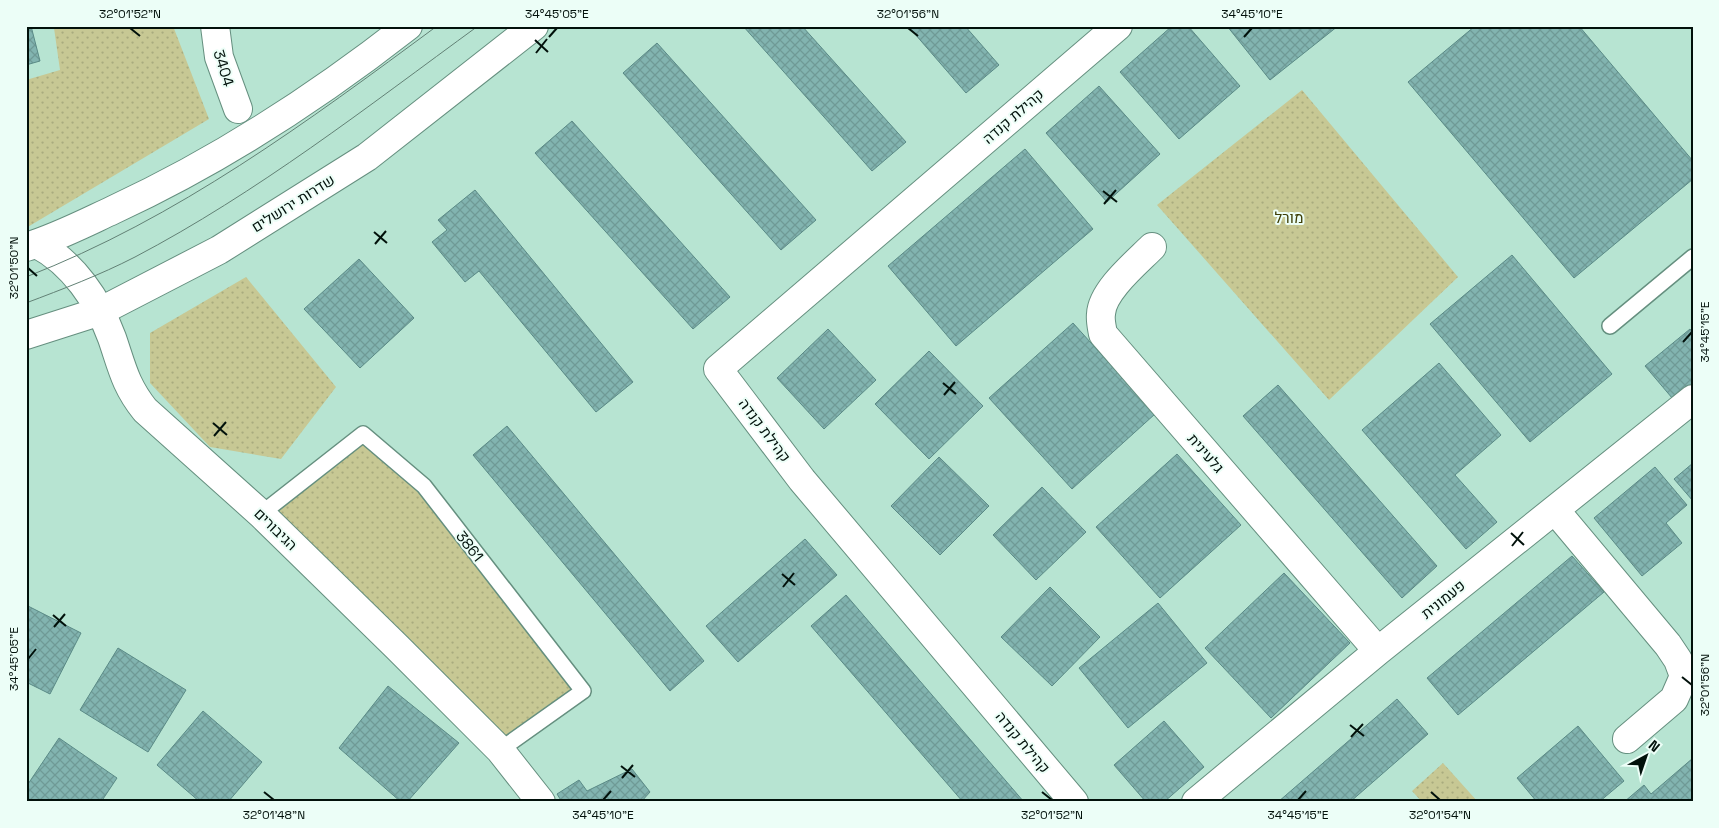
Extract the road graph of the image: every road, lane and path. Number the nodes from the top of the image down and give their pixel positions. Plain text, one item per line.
1 (215, 26) edge
2 (408, 26) edge
3 (534, 26) edge
4 (1118, 26) edge
5 (238, 109) dead end
6 (32, 245) edge
7 (1152, 247) dead end
8 (1693, 258) edge
9 (101, 311) junction
10 (1610, 326) dead end
11 (26, 335) edge
12 (1693, 399) edge
13 (1555, 510) junction
14 (261, 514) junction
15 (1378, 651) junction
16 (1627, 739) dead end
17 (500, 750) junction
18 (541, 802) edge
19 (1074, 802) edge
20 (1196, 802) edge

1 - 5 street, 3404
2 - 6 street
3 - 9 street, שדרות ירושלים
4 - 19 street, קהילת קנדה
6 - 9 street, הגיבורים
7 - 15 street, גלעינית
8 - 10 lane
9 - 11 street, שדרות ירושלים
9 - 14 street, הגיבורים
12 - 13 street, פעמונית
13 - 15 street, פעמונית
13 - 16 street
14 - 17 street, הגיבורים
14 - 17 lane, 3861
15 - 20 street, פעמונית
17 - 18 street, הגיבורים

